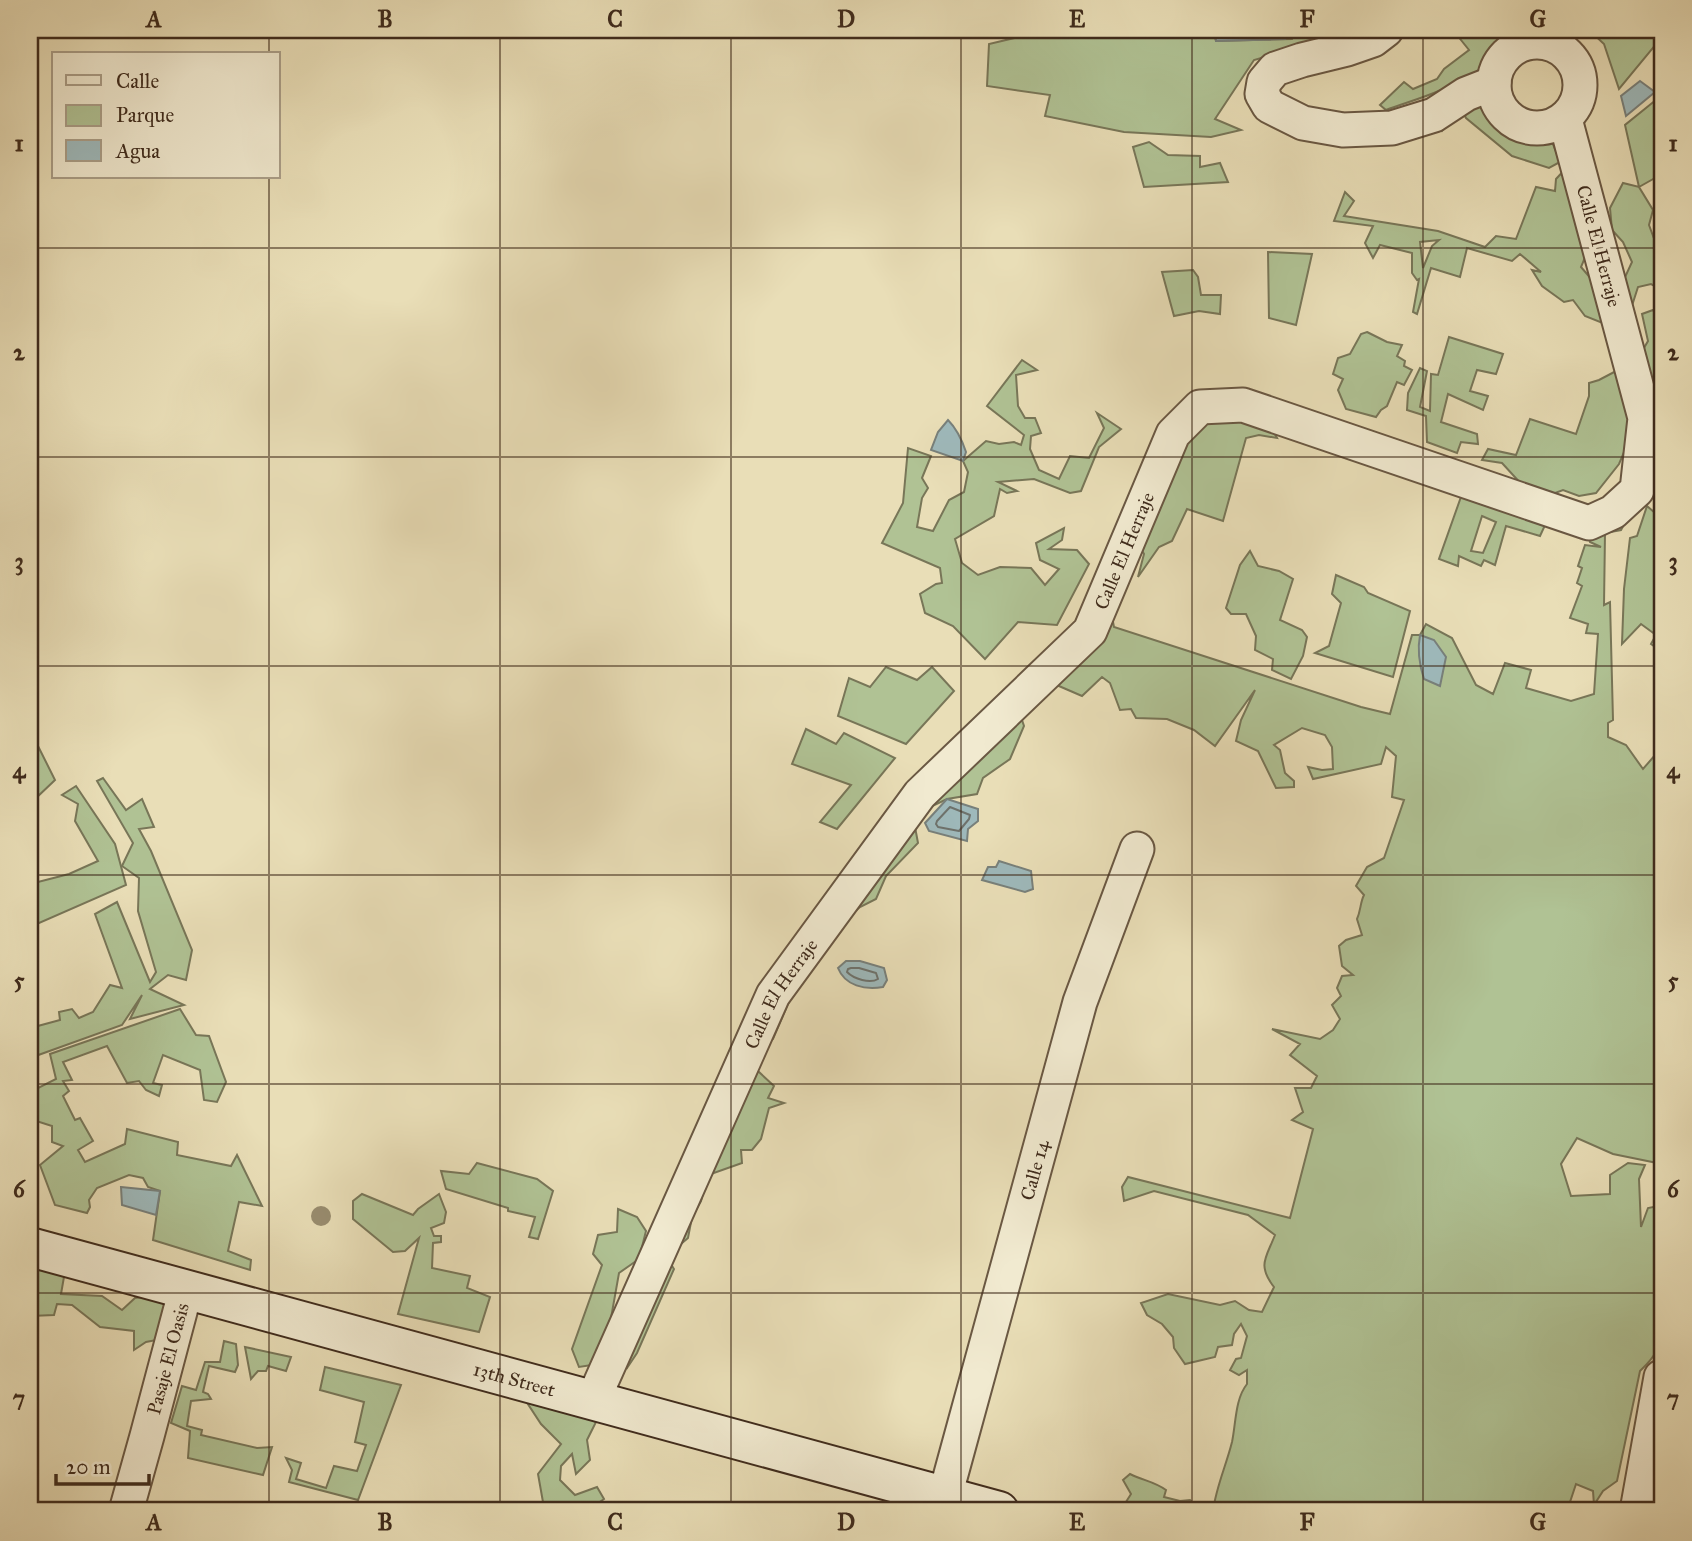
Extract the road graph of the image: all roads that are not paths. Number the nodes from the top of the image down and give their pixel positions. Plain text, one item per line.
1 (1386, 30) edge
2 (1494, 83) junction
3 (1565, 119) junction
4 (1137, 849) dead end
5 (31, 1245) edge
6 (186, 1289) junction
7 (1661, 1377) edge
8 (593, 1400) junction
9 (924, 1499) edge
10 (125, 1511) edge
11 (999, 1511) edge
12 (1637, 1511) edge

1 - 2 street
2 - 3 street
2 - 3 street
3 - 8 street, Calle El Herraje
4 - 9 street, Calle 14
5 - 6 street, 13th Street
6 - 8 street, 13th Street
6 - 10 street, Pasaje El Oasis
7 - 12 street
8 - 9 street, 13th Street
9 - 11 street, 13th Street

